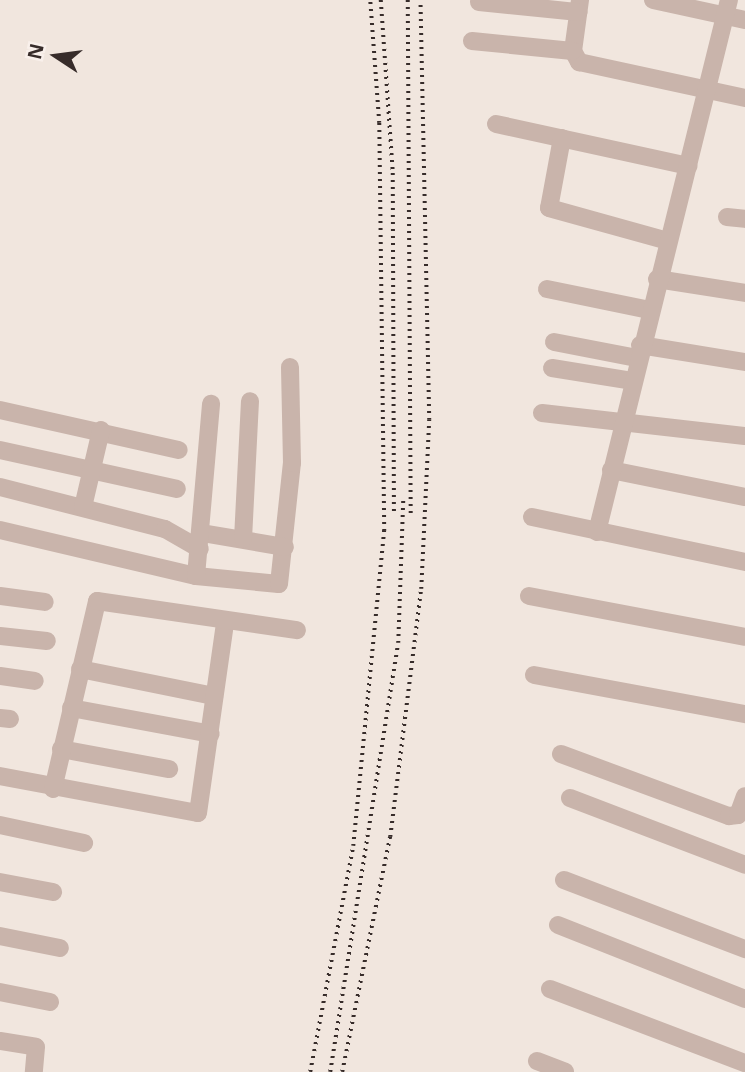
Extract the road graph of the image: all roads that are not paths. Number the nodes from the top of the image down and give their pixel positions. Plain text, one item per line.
1 (653, 0) edge
2 (479, 2) edge
3 (579, 6) edge
4 (727, 8) edge
5 (745, 20) edge
6 (472, 41) dead end
7 (572, 51) junction
8 (707, 90) junction
9 (745, 98) edge
10 (496, 124) dead end
11 (562, 138) junction
12 (688, 166) junction
13 (727, 217) dead end
14 (745, 219) edge
15 (668, 241) junction
16 (657, 279) junction
17 (547, 289) dead end
18 (745, 293) edge
19 (649, 310) junction
20 (554, 342) dead end
21 (638, 351) junction
22 (745, 362) edge
23 (290, 367) dead end
24 (552, 368) dead end
25 (632, 381) junction
26 (250, 401) dead end
27 (211, 404) dead end
28 (0, 410) edge
29 (542, 413) dead end
30 (622, 425) junction
31 (101, 430) junction
32 (745, 436) edge
33 (0, 450) edge
34 (179, 450) dead end
35 (92, 469) junction
36 (611, 470) junction
37 (0, 487) edge
38 (177, 489) dead end
39 (745, 497) edge
40 (83, 507) junction
41 (532, 517) dead end
42 (0, 530) edge
43 (597, 532) junction
44 (243, 540) junction
45 (201, 541) junction
46 (285, 547) junction
47 (745, 562) edge
48 (196, 576) junction
49 (0, 596) edge
50 (529, 596) dead end
51 (45, 602) dead end
52 (225, 623) junction
53 (297, 630) dead end
54 (0, 636) edge
55 (745, 637) edge
56 (47, 641) dead end
57 (80, 669) junction
58 (534, 676) dead end
59 (0, 677) edge
60 (35, 681) dead end
61 (214, 696) junction
62 (71, 709) junction
63 (745, 714) edge
64 (211, 734) junction
65 (61, 749) junction
66 (561, 754) dead end
67 (169, 769) dead end
68 (0, 776) edge
69 (53, 789) junction
70 (745, 796) edge
71 (569, 798) dead end
72 (0, 825) edge
73 (84, 843) dead end
74 (745, 865) edge
75 (564, 880) dead end
76 (0, 882) edge
77 (53, 892) dead end
78 (558, 925) dead end
79 (0, 936) edge
80 (60, 948) dead end
81 (745, 948) edge
82 (550, 989) dead end
83 (0, 992) edge
84 (745, 999) edge
85 (50, 1002) dead end
86 (0, 1041) edge
87 (537, 1060) dead end
88 (745, 1063) edge
89 (34, 1072) edge
90 (565, 1072) edge

1 - 4 street
2 - 3 street
3 - 7 street
4 - 5 street
4 - 8 street
6 - 7 street
7 - 8 street
8 - 9 street
8 - 12 street
10 - 11 street
11 - 12 street
11 - 15 street
12 - 15 street
13 - 14 street
15 - 16 street
16 - 18 street
16 - 19 street
17 - 19 street
19 - 21 street
20 - 21 street
21 - 22 street
21 - 25 street
23 - 46 street
24 - 25 street
25 - 30 street
26 - 44 street
27 - 45 street
28 - 31 street
29 - 30 street
30 - 32 street
30 - 36 street
31 - 34 street
31 - 35 street
33 - 35 street
35 - 38 street
35 - 40 street
36 - 39 street
36 - 43 street
37 - 40 street
40 - 45 street
41 - 43 street
42 - 48 street
43 - 47 street
44 - 45 street
44 - 46 street
45 - 48 street
46 - 48 street
49 - 51 street
50 - 55 street
52 - 53 street
52 - 57 street
52 - 61 street
54 - 56 street
57 - 61 street
57 - 62 street
58 - 63 street
59 - 60 street
61 - 64 street
62 - 64 street
62 - 65 street
64 - 69 street
65 - 67 street
65 - 69 street
66 - 70 street
68 - 69 street
71 - 74 street
72 - 73 street
75 - 81 street
76 - 77 street
78 - 84 street
79 - 80 street
82 - 88 street
83 - 85 street
86 - 89 street
87 - 90 street

